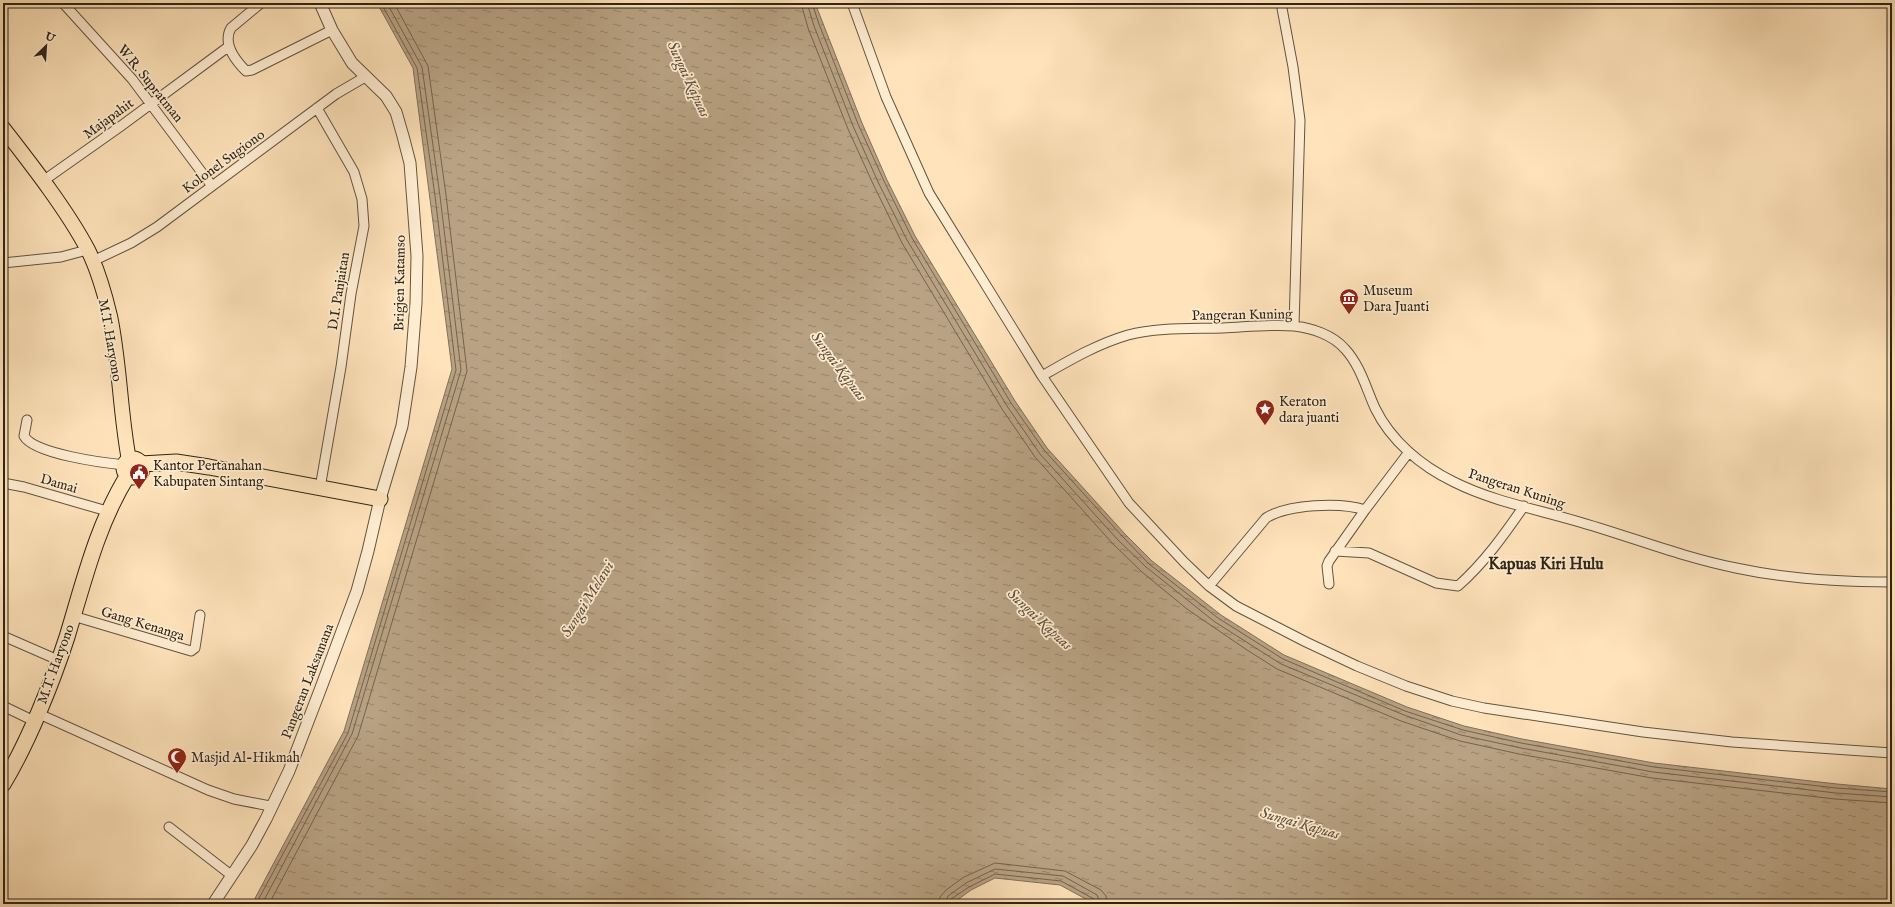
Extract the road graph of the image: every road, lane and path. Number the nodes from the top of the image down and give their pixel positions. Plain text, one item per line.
1 (63, 3) edge
2 (261, 3) edge
3 (320, 3) edge
4 (852, 3) edge
5 (1281, 3) edge
6 (332, 30) junction
7 (228, 47) junction
8 (365, 77) junction
9 (151, 104) junction
10 (317, 108) junction
11 (3, 128) edge
12 (43, 181) junction
13 (212, 186) junction
14 (90, 256) junction
15 (3, 263) edge
16 (1294, 326) junction
17 (1042, 376) junction
18 (27, 420) dead end
19 (1409, 452) junction
20 (131, 466) junction
21 (3, 483) edge
22 (320, 488) junction
23 (380, 499) junction
24 (1524, 506) junction
25 (1365, 510) junction
26 (107, 511) junction
27 (1336, 551) junction
28 (1892, 582) edge
29 (1329, 584) dead end
30 (1209, 586) junction
31 (200, 614) dead end
32 (73, 616) junction
33 (3, 636) edge
34 (58, 660) junction
35 (3, 706) edge
36 (36, 717) junction
37 (1892, 753) edge
38 (3, 784) edge
39 (270, 806) junction
40 (169, 826) dead end
41 (231, 875) junction
42 (213, 904) edge

1 - 9 street, W.R. Supratman
2 - 7 street
3 - 6 street, Brigjen Katamso
4 - 17 street
5 - 16 street
6 - 7 street
6 - 8 street, Brigjen Katamso
7 - 9 street, Majapahit
8 - 10 street, Kolonel Sugiono
8 - 23 street, Brigjen Katamso
9 - 12 street, Majapahit
9 - 13 street, W.R. Supratman
10 - 13 street, Kolonel Sugiono
10 - 22 street, D.I. Panjaitan
11 - 12 main road, M.T. Haryono
12 - 14 main road, M.T. Haryono
13 - 14 street, Kolonel Sugiono
14 - 15 street, Kolonel Sugiono
14 - 20 main road, M.T. Haryono
16 - 17 street, Pangeran Kuning
16 - 19 street, Pangeran Kuning
17 - 30 street
18 - 20 street
19 - 24 street, Pangeran Kuning
19 - 25 street
20 - 22 highway
20 - 26 highway, M.T. Haryono
21 - 26 street, Damai
22 - 23 highway
23 - 39 street, Pangeran Laksamana
24 - 27 street
24 - 28 street, Pangeran Kuning
25 - 27 street
25 - 30 street
26 - 32 highway, M.T. Haryono
27 - 29 street
30 - 37 street
31 - 32 street, Gang Kenanga
32 - 34 highway, M.T. Haryono
33 - 34 street
34 - 36 highway, M.T. Haryono
35 - 36 street
36 - 38 highway, M.T. Haryono
36 - 39 street
39 - 41 street, Pangeran Laksamana
40 - 41 street
41 - 42 street, Pangeran Laksamana

